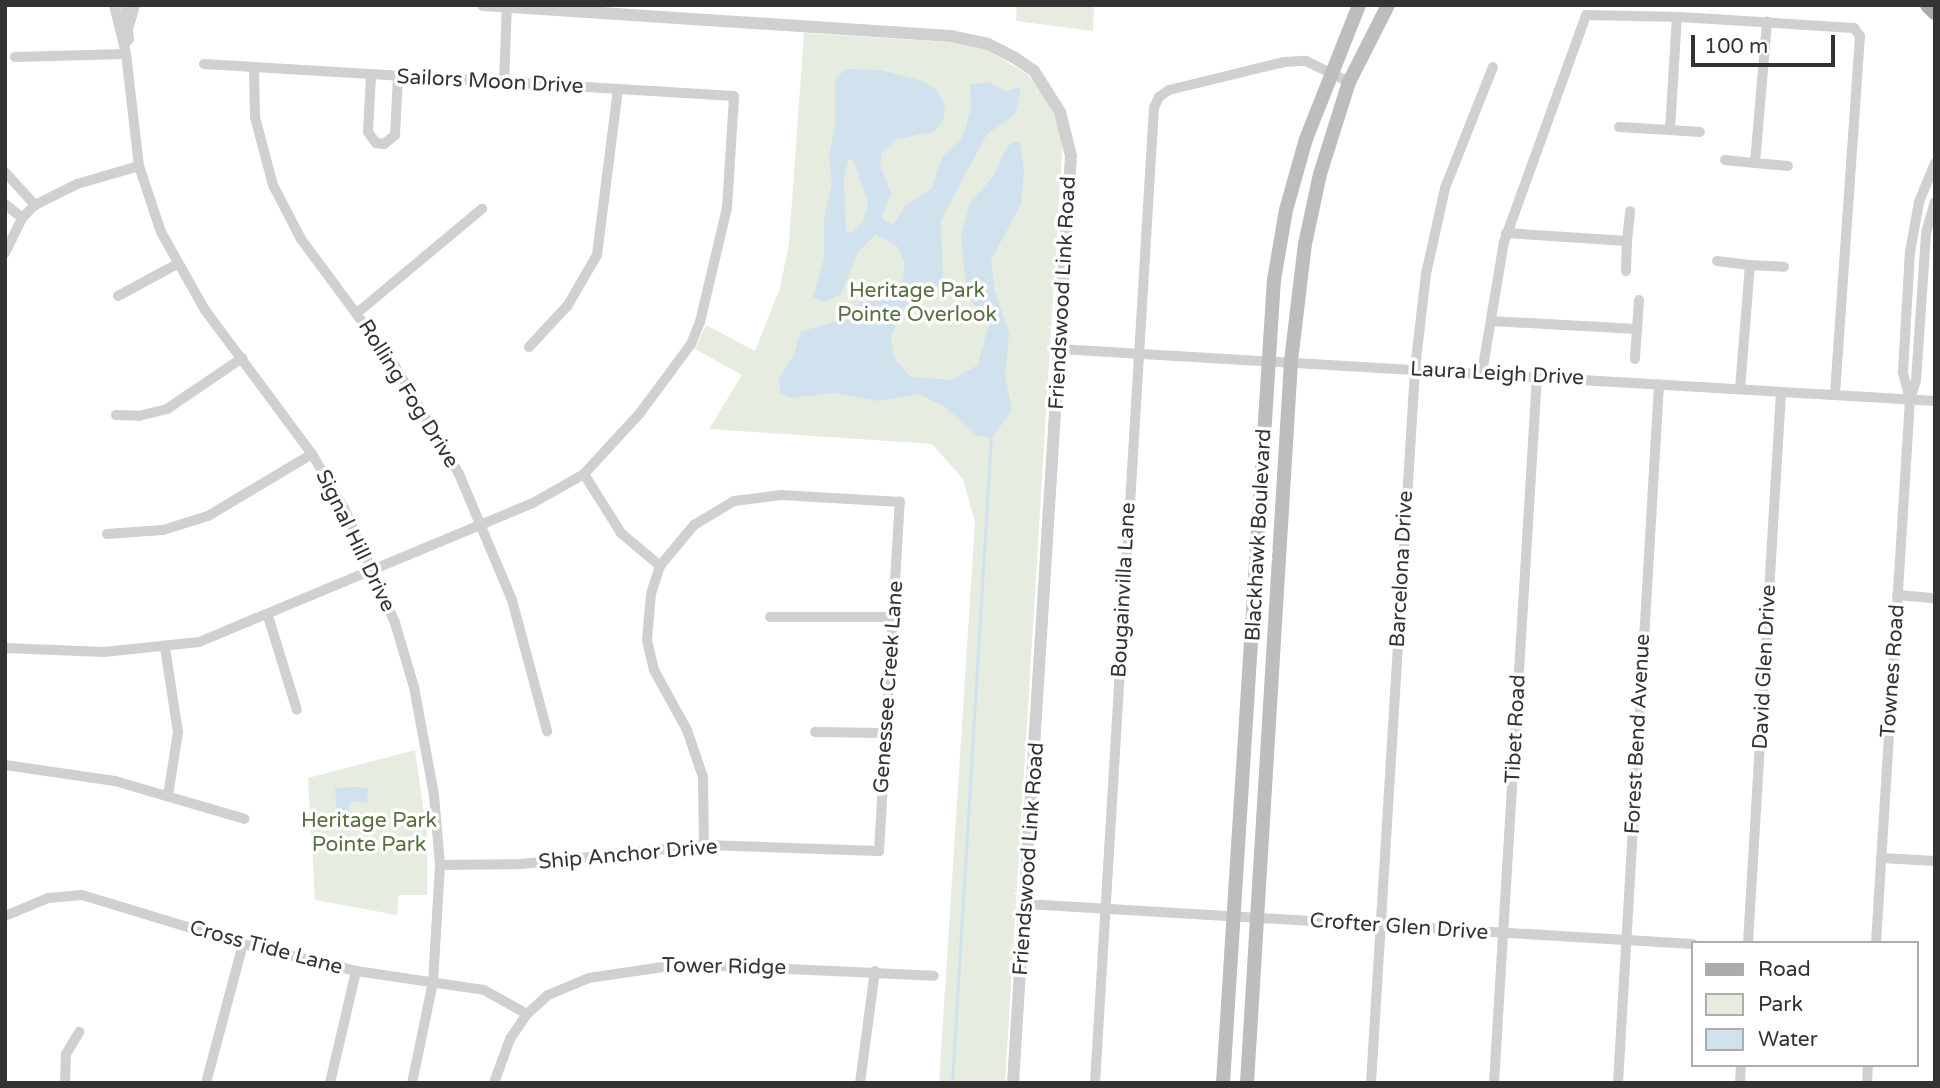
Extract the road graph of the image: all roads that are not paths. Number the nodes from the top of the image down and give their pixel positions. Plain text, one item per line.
1 (114, 5) edge
2 (125, 5) edge
3 (134, 5) edge
4 (483, 5) edge
5 (1359, 5) edge
6 (1388, 5) edge
7 (1928, 5) edge
8 (507, 6) edge
9 (1935, 12) edge
10 (1677, 17) junction
11 (1767, 22) junction
12 (128, 26) junction
13 (125, 50) junction
14 (15, 57) dead end
15 (204, 64) dead end
16 (1493, 68) dead end
17 (254, 69) junction
18 (1330, 71) junction
19 (371, 76) junction
20 (398, 77) junction
21 (504, 82) junction
22 (1349, 82) junction
23 (618, 89) junction
24 (1619, 127) dead end
25 (1670, 130) junction
26 (1700, 132) dead end
27 (1725, 160) dead end
28 (1755, 163) junction
29 (1935, 163) edge
30 (139, 166) junction
31 (1788, 166) dead end
32 (5, 172) edge
33 (1935, 202) edge
34 (5, 204) edge
35 (36, 205) junction
36 (482, 209) dead end
37 (1630, 211) dead end
38 (22, 218) junction
39 (1506, 233) junction
40 (1627, 241) junction
41 (5, 253) edge
42 (1717, 261) dead end
43 (177, 264) junction
44 (1750, 265) junction
45 (1784, 267) dead end
46 (1626, 271) dead end
47 (118, 296) dead end
48 (1639, 300) dead end
49 (357, 313) junction
50 (1491, 321) junction
51 (1637, 330) junction
52 (529, 347) dead end
53 (1059, 349) junction
54 (1138, 351) junction
55 (242, 358) junction
56 (1635, 359) dead end
57 (1269, 360) junction
58 (1291, 361) junction
59 (1415, 369) junction
60 (1482, 373) junction
61 (1537, 376) junction
62 (1659, 384) junction
63 (1740, 390) junction
64 (1781, 392) junction
65 (1835, 395) junction
66 (1910, 399) junction
67 (1935, 401) edge
68 (116, 415) dead end
69 (312, 454) junction
70 (584, 474) junction
71 (484, 524) junction
72 (107, 534) dead end
73 (660, 566) junction
74 (374, 572) junction
75 (1897, 595) junction
76 (1935, 598) edge
77 (268, 616) junction
78 (1252, 616) junction
79 (770, 617) dead end
80 (894, 617) junction
81 (1275, 617) junction
82 (5, 648) edge
83 (165, 648) junction
84 (297, 710) dead end
85 (547, 731) dead end
86 (815, 732) dead end
87 (884, 733) junction
88 (1244, 745) junction
89 (1268, 747) junction
90 (5, 765) edge
91 (168, 796) junction
92 (245, 820) dead end
93 (704, 845) junction
94 (858, 849) joint
95 (1881, 858) junction
96 (1935, 861) edge
97 (440, 865) junction
98 (1027, 904) junction
99 (1105, 909) junction
100 (5, 916) edge
101 (1233, 916) junction
102 (1255, 917) junction
103 (1381, 927) junction
104 (1503, 934) junction
105 (1626, 941) junction
106 (1748, 941) edge
107 (1876, 941) edge
108 (243, 944) junction
109 (1692, 944) edge
110 (356, 971) junction
111 (875, 971) junction
112 (933, 976) dead end
113 (433, 982) junction
114 (527, 1014) junction
115 (79, 1032) dead end
116 (1224, 1061) junction
117 (1248, 1062) junction
118 (65, 1083) edge
119 (206, 1083) edge
120 (330, 1083) edge
121 (412, 1083) edge
122 (494, 1083) edge
123 (860, 1083) edge
124 (1013, 1083) edge
125 (1095, 1083) edge
126 (1223, 1083) edge
127 (1247, 1083) edge
128 (1371, 1083) edge
129 (1494, 1083) edge
130 (1618, 1083) edge

1 - 13 street, Signal Hill Drive
2 - 12 street, Signal Hill Drive
3 - 12 street
4 - 8 street, Friendswood Link Road
5 - 18 main road, Blackhawk Boulevard
6 - 22 main road, Blackhawk Boulevard
7 - 9 main road
8 - 21 street
8 - 53 street, Friendswood Link Road
10 - 11 street
10 - 25 street
10 - 39 street
11 - 28 street
11 - 65 street
12 - 13 street, Signal Hill Drive
13 - 14 street
13 - 30 street, Signal Hill Drive
15 - 17 street, Sailors Moon Drive
16 - 59 street, Barcelona Drive
17 - 19 street, Sailors Moon Drive
17 - 49 street, Rolling Fog Drive
18 - 22 street
18 - 54 street, Bougainvilla Lane
18 - 57 main road, Blackhawk Boulevard
19 - 20 street, Sailors Moon Drive
19 - 20 street
20 - 21 street, Sailors Moon Drive
21 - 23 street, Sailors Moon Drive
22 - 58 main road, Blackhawk Boulevard
23 - 52 street
23 - 70 street, Sailors Moon Drive
24 - 25 street
25 - 26 street
27 - 28 street
28 - 31 street
29 - 66 street, Townes Road
30 - 35 street
30 - 43 street, Signal Hill Drive
32 - 35 street
33 - 66 street, Townes Road
34 - 38 street
35 - 38 street
36 - 49 street
37 - 40 street
38 - 41 street
39 - 40 street
39 - 50 street
40 - 46 street
42 - 44 street
43 - 47 street
43 - 55 street, Signal Hill Drive
44 - 45 street
44 - 63 street
48 - 51 street
49 - 71 street, Rolling Fog Drive
50 - 51 street
50 - 60 street
51 - 56 street
53 - 54 street, Laura Leigh Drive
53 - 98 street, Friendswood Link Road
54 - 57 street, Laura Leigh Drive
54 - 99 street, Bougainvilla Lane
55 - 68 street
55 - 69 street, Signal Hill Drive
57 - 58 street, Laura Leigh Drive
57 - 78 main road, Blackhawk Boulevard
58 - 59 street, Laura Leigh Drive
58 - 81 main road, Blackhawk Boulevard
59 - 60 street, Laura Leigh Drive
59 - 103 street, Barcelona Drive
60 - 61 street, Laura Leigh Drive
61 - 62 street, Laura Leigh Drive
61 - 104 street, Tibet Road
62 - 63 street, Laura Leigh Drive
62 - 105 street, Forest Bend Avenue
63 - 64 street, Laura Leigh Drive
64 - 65 street, Laura Leigh Drive
64 - 106 street, David Glen Drive
65 - 66 street, Laura Leigh Drive
66 - 67 street, Laura Leigh Drive
66 - 75 street, Townes Road
69 - 72 street
69 - 74 street, Signal Hill Drive
70 - 71 street
70 - 73 street
71 - 74 street
71 - 85 street, Rolling Fog Drive
73 - 80 street, Genessee Creek Lane
73 - 93 street
74 - 77 street
74 - 97 street, Signal Hill Drive
75 - 76 street
75 - 95 street, Townes Road
77 - 83 street
77 - 84 street
78 - 81 main road
78 - 88 main road, Blackhawk Boulevard
79 - 80 street
80 - 87 street, Genessee Creek Lane
81 - 89 main road, Blackhawk Boulevard
82 - 83 street
83 - 91 street
86 - 87 street
87 - 94 street, Genessee Creek Lane
88 - 89 main road
88 - 101 main road, Blackhawk Boulevard
89 - 102 main road, Blackhawk Boulevard
90 - 91 street
91 - 92 street
93 - 94 street, Ship Anchor Drive
93 - 97 street, Ship Anchor Drive
95 - 96 street
95 - 107 street, Townes Road
97 - 113 street, Signal Hill Drive
98 - 99 street, Crofter Glen Drive
98 - 124 street, Friendswood Link Road
99 - 101 street, Crofter Glen Drive
99 - 125 street, Bougainvilla Lane
100 - 108 street, Cross Tide Lane
101 - 102 street, Crofter Glen Drive
101 - 116 main road, Blackhawk Boulevard
102 - 103 street, Crofter Glen Drive
102 - 117 main road, Blackhawk Boulevard
103 - 104 street, Crofter Glen Drive
103 - 128 street, Barcelona Drive
104 - 105 street, Crofter Glen Drive
104 - 129 street, Tibet Road
105 - 109 street, Crofter Glen Drive
105 - 130 street, Forest Bend Avenue
108 - 110 street, Cross Tide Lane
108 - 119 street
110 - 113 street, Cross Tide Lane
110 - 120 street
111 - 112 street, Tower Ridge
111 - 114 street, Tower Ridge
111 - 123 street
113 - 114 street, Cross Tide Lane
113 - 121 street, Signal Hill Drive
114 - 122 street
115 - 118 street
116 - 117 main road
116 - 126 main road, Blackhawk Boulevard
117 - 127 main road, Blackhawk Boulevard

